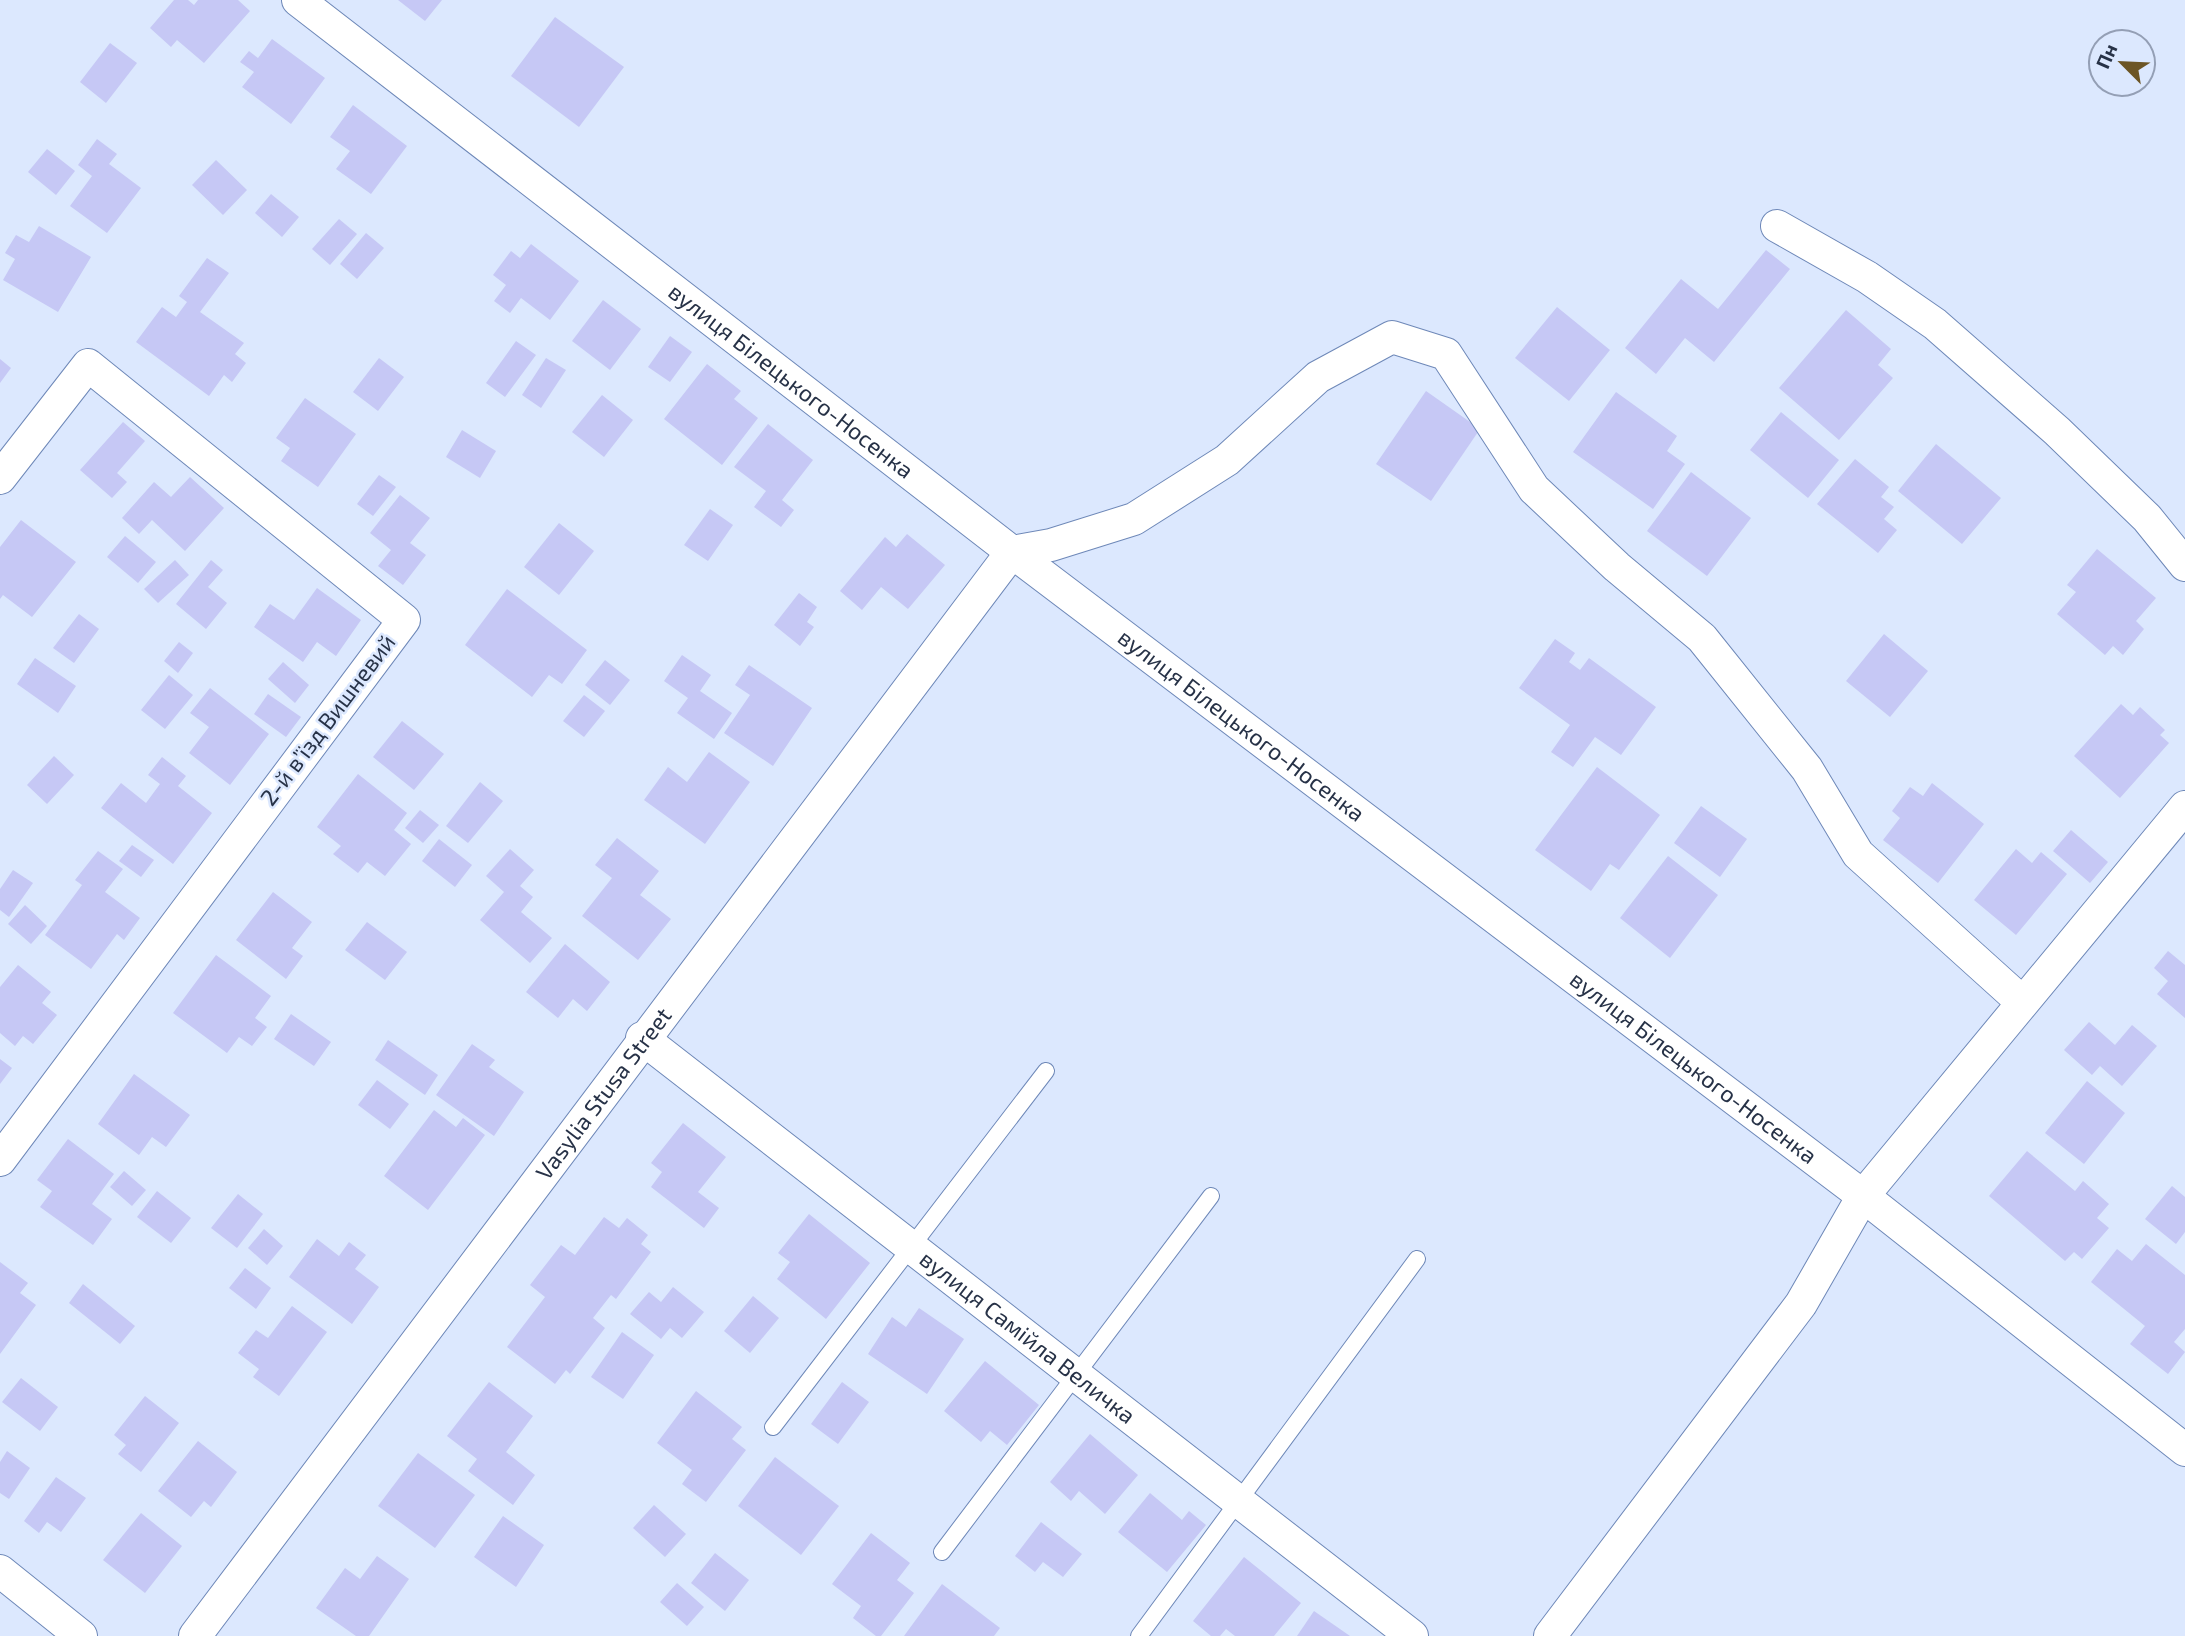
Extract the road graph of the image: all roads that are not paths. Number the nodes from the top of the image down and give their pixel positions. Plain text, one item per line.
1 (298, 0) edge
2 (1777, 226) dead end
3 (0, 478) edge
4 (1012, 552) junction
5 (2185, 565) edge
6 (2185, 807) edge
7 (2022, 1002) junction
8 (642, 1038) junction
9 (1046, 1071) dead end
10 (0, 1160) edge
11 (1211, 1196) dead end
12 (1863, 1196) junction
13 (912, 1246) junction
14 (1417, 1259) dead end
15 (1076, 1374) junction
16 (773, 1427) dead end
17 (2185, 1450) edge
18 (1241, 1502) junction
19 (942, 1552) dead end
20 (0, 1571) edge
21 (81, 1636) edge
22 (194, 1636) edge
23 (1139, 1636) edge
24 (1412, 1636) edge
25 (1550, 1636) edge

1 - 4 street, вулиця Білецького-Носенка
2 - 5 street
3 - 10 street, 2-й вʼїзд Вишневий
4 - 7 street
4 - 8 street, Vasylia Stusa Street
4 - 12 street, вулиця Білецького-Носенка
6 - 7 street
7 - 12 street
8 - 13 street, вулиця Самійла Величка
8 - 22 street, Vasylia Stusa Street
9 - 13 lane
11 - 15 lane
12 - 17 street, вулиця Білецького-Носенка
12 - 25 street
13 - 15 street, вулиця Самійла Величка
13 - 16 lane
14 - 18 lane
15 - 18 street, вулиця Самійла Величка
15 - 19 lane
18 - 23 lane
18 - 24 street, вулиця Самійла Величка
20 - 21 street

